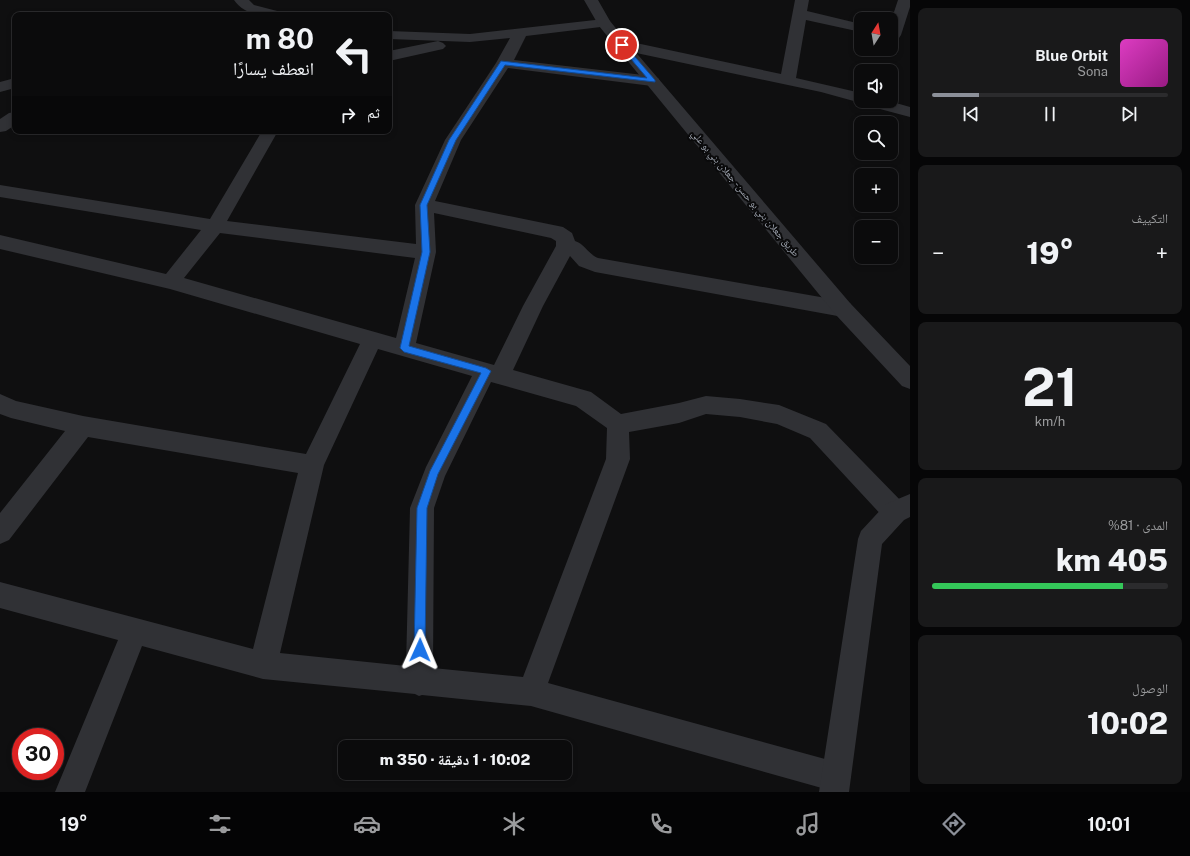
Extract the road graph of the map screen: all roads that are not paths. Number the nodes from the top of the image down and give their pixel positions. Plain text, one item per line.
1 (241, 0) edge
2 (591, 0) edge
3 (905, 0) edge
4 (801, 7) edge
5 (264, 12) edge
6 (898, 20) edge
7 (604, 23) junction
8 (854, 26) edge
9 (520, 33) junction
10 (392, 35) edge
11 (898, 36) edge
12 (470, 38) junction
13 (910, 39) edge
14 (622, 45) junction
15 (392, 55) edge
16 (504, 62) junction
17 (788, 80) junction
18 (652, 81) junction
19 (12, 84) edge
20 (0, 87) edge
21 (854, 96) edge
22 (896, 108) edge
23 (910, 112) edge
24 (12, 119) edge
25 (0, 127) edge
26 (268, 134) edge
27 (0, 191) edge
28 (424, 205) junction
29 (215, 226) junction
30 (0, 242) edge
31 (566, 246) junction
32 (426, 252) junction
33 (170, 282) junction
34 (843, 309) junction
35 (373, 339) junction
36 (404, 348) junction
37 (493, 373) junction
38 (909, 376) edge
39 (0, 403) edge
40 (618, 424) junction
41 (83, 426) junction
42 (312, 465) junction
43 (902, 508) edge
44 (0, 532) edge
45 (0, 595) edge
46 (136, 631) junction
47 (263, 665) junction
48 (419, 682) junction
49 (531, 692) junction
50 (835, 785) edge
51 (70, 792) edge

1 - 5 street
2 - 7 street, طريق جعلان بني بو حسن - جعلان بني بو علي
3 - 6 street
4 - 8 street
4 - 17 street
7 - 9 street
7 - 14 street, طريق جعلان بني بو حسن - جعلان بني بو علي
9 - 12 street
9 - 16 street
10 - 12 street
11 - 13 street
12 - 15 street
14 - 17 street
14 - 18 street, طريق جعلان بني بو حسن - جعلان بني بو علي
16 - 18 street
16 - 28 street
17 - 21 street
18 - 34 street, طريق جعلان بني بو حسن - جعلان بني بو علي
19 - 20 street
22 - 23 street
24 - 25 street
26 - 29 street
27 - 29 street
28 - 31 street
28 - 32 street
29 - 32 street
29 - 33 street
30 - 33 street
31 - 34 street
31 - 37 street
32 - 36 street
33 - 35 street
34 - 38 street, طريق جعلان بني بو حسن - جعلان بني بو علي
35 - 36 street
35 - 42 street
36 - 37 street
37 - 40 street
37 - 48 street
39 - 41 street
40 - 43 street
40 - 49 street
41 - 42 street
41 - 44 street
42 - 47 street
43 - 50 street
45 - 46 street
46 - 47 street
46 - 51 street
47 - 48 street
48 - 49 street
49 - 50 street

